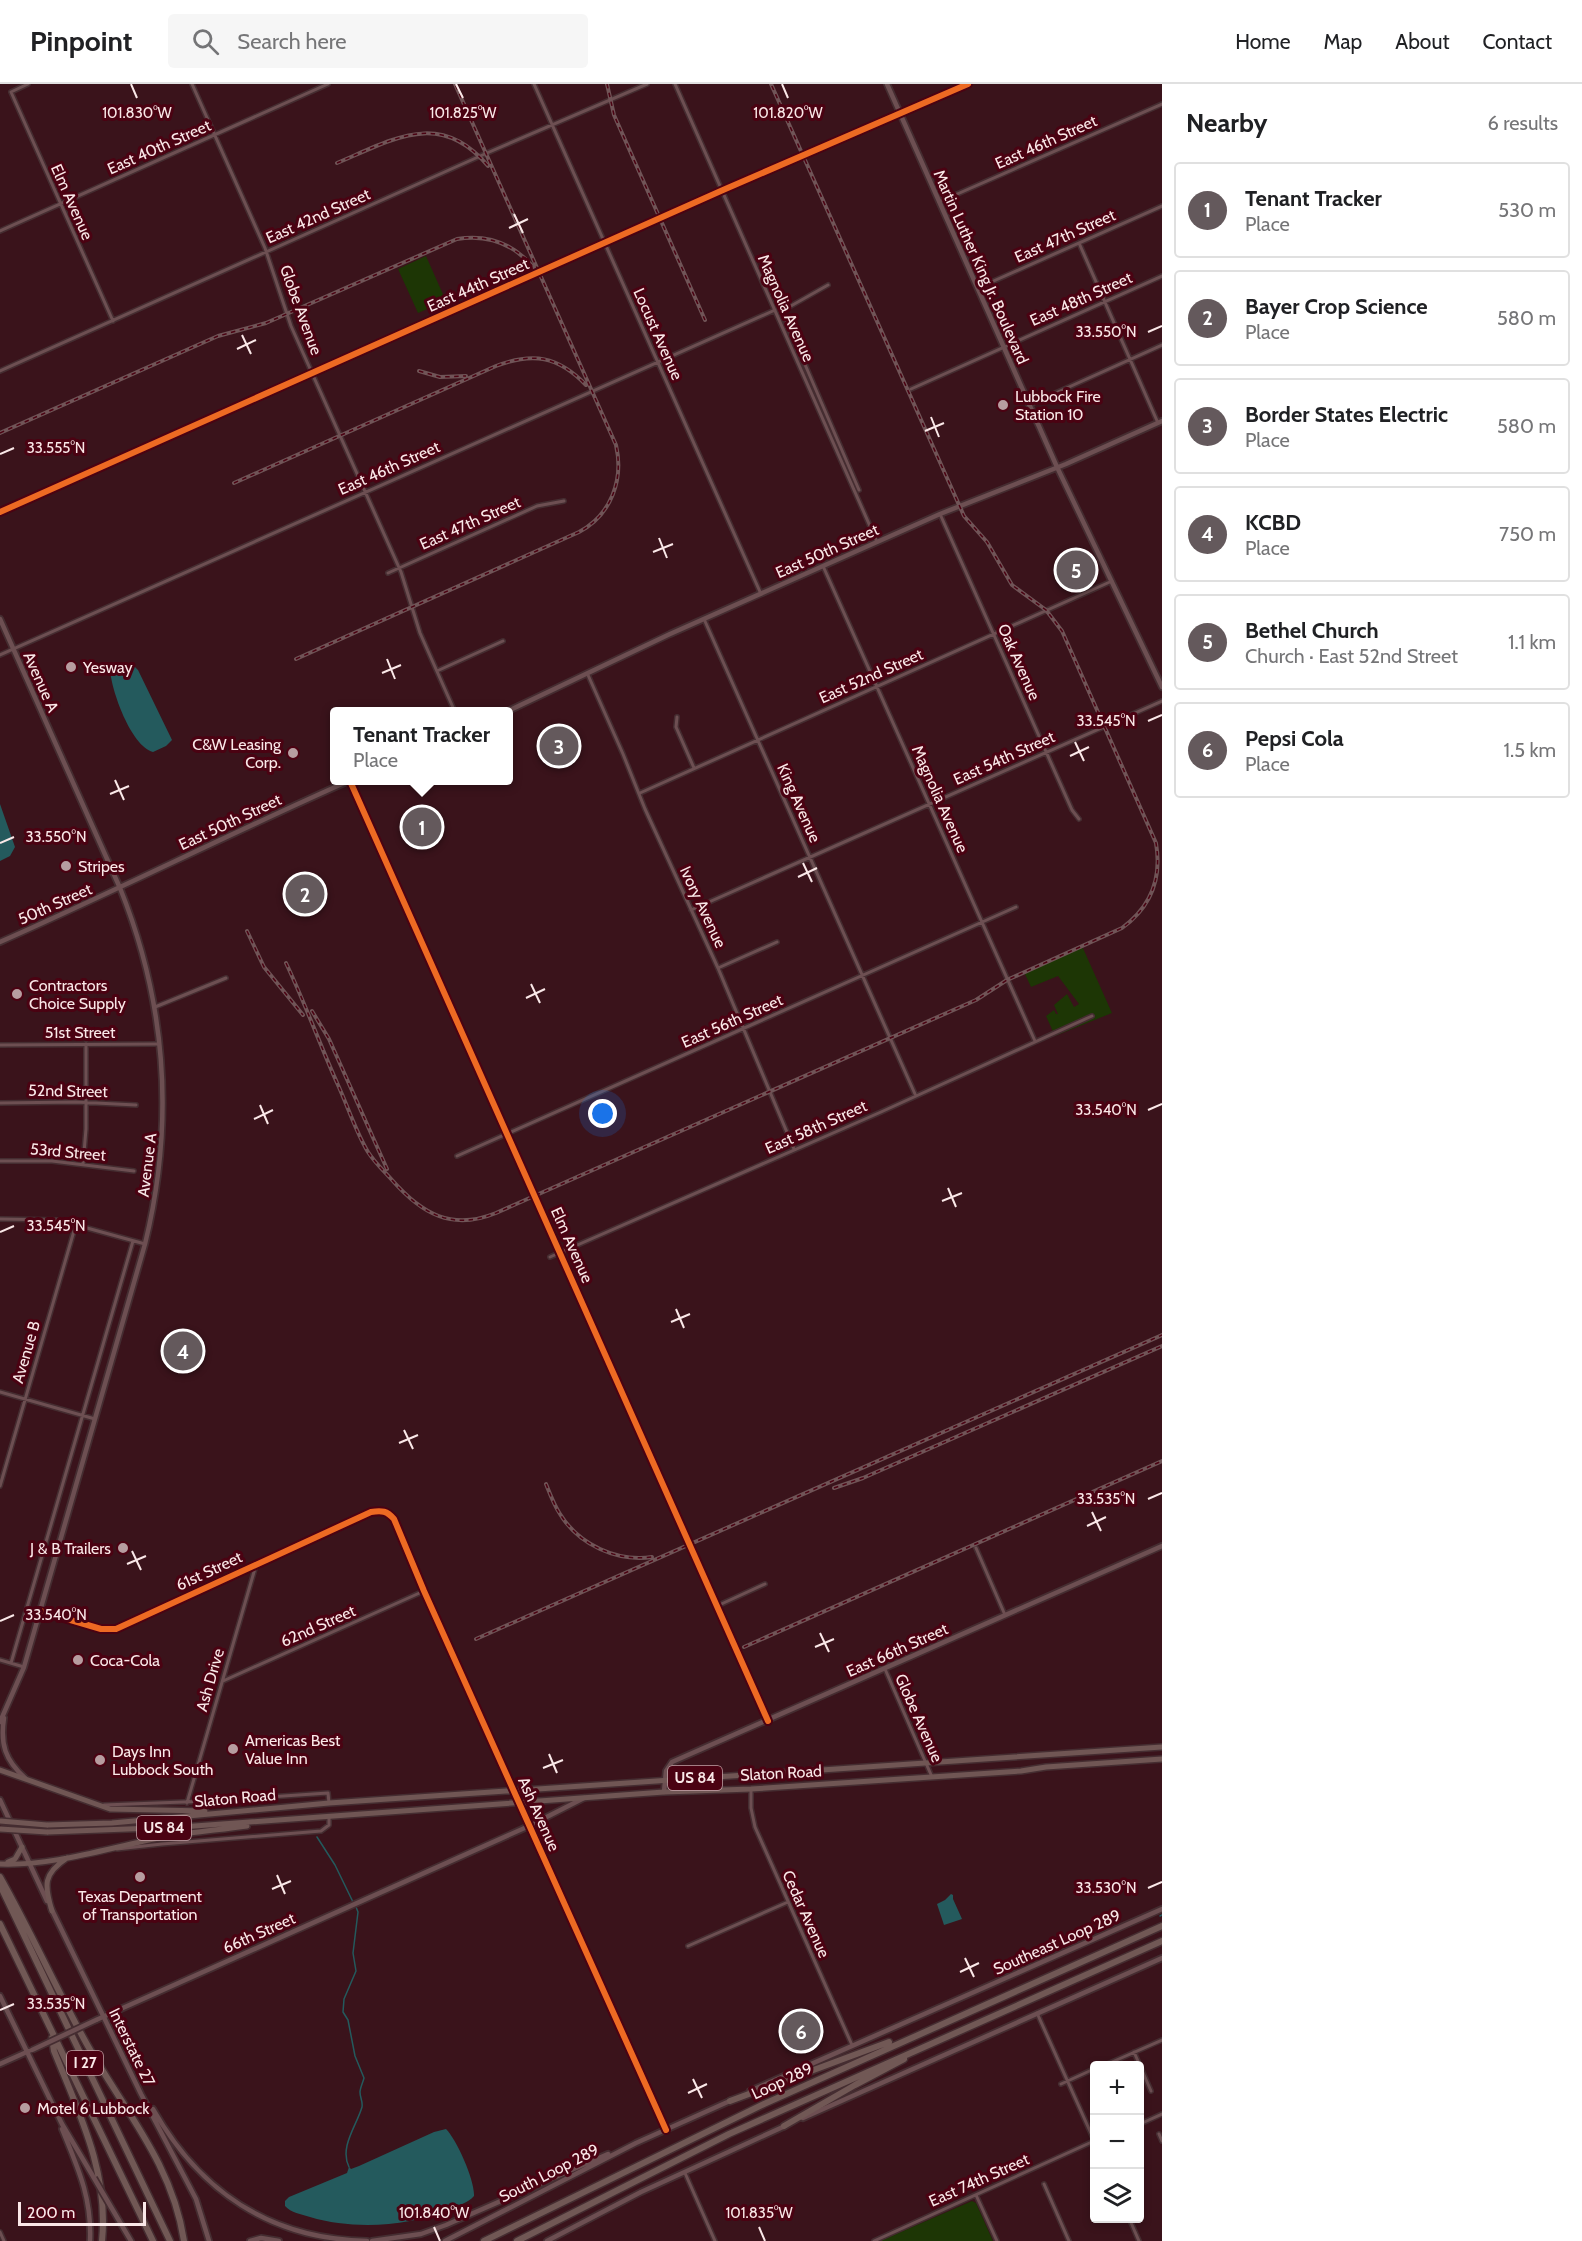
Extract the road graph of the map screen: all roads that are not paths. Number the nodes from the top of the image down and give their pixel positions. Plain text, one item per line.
1 (28, 84) edge
2 (192, 84) edge
3 (310, 84) edge
4 (328, 84) edge
5 (534, 84) edge
6 (646, 84) edge
7 (675, 84) edge
8 (887, 84) edge
9 (968, 84) edge
10 (313, 91) junction
11 (1162, 104) edge
12 (899, 113) junction
13 (552, 125) junction
14 (214, 135) junction
15 (723, 190) junction
16 (939, 202) junction
17 (60, 204) junction
18 (1162, 206) edge
19 (0, 231) edge
20 (605, 243) junction
21 (1079, 243) junction
22 (267, 252) junction
23 (1162, 276) edge
24 (828, 285) dead end
25 (978, 288) junction
26 (1105, 301) junction
27 (775, 310) junction
28 (113, 321) junction
29 (1162, 345) edge
30 (1004, 346) junction
31 (1130, 359) junction
32 (657, 361) junction
33 (0, 371) edge
34 (312, 373) junction
35 (911, 389) dead end
36 (1029, 405) junction
37 (1160, 422) edge
38 (1057, 467) junction
39 (859, 490) dead end
40 (365, 492) junction
41 (564, 501) dead end
42 (0, 512) edge
43 (940, 514) junction
44 (877, 542) junction
45 (823, 566) junction
46 (399, 568) junction
47 (388, 573) dead end
48 (1113, 581) junction
49 (761, 594) junction
50 (0, 619) edge
51 (704, 619) junction
52 (994, 634) junction
53 (503, 641) dead end
54 (14, 649) junction
55 (0, 655) edge
56 (437, 671) junction
57 (588, 675) junction
58 (876, 687) junction
59 (1162, 687) edge
60 (1162, 700) edge
61 (453, 707) edge
62 (513, 708) edge
63 (677, 717) dead end
64 (758, 740) junction
65 (1046, 752) junction
66 (695, 768) junction
67 (342, 785) edge
68 (353, 785) edge
69 (640, 793) junction
70 (929, 804) junction
71 (1079, 819) dead end
72 (810, 857) junction
73 (120, 888) junction
74 (1016, 907) dead end
75 (691, 910) junction
76 (981, 923) junction
77 (0, 942) edge
78 (777, 942) dead end
79 (718, 968) junction
80 (862, 976) junction
81 (226, 978) dead end
82 (155, 1007) junction
83 (1092, 1016) dead end
84 (743, 1029) junction
85 (1035, 1041) junction
86 (86, 1044) junction
87 (160, 1044) junction
88 (0, 1045) edge
89 (916, 1095) junction
90 (0, 1103) edge
91 (86, 1103) junction
92 (136, 1105) dead end
93 (508, 1134) junction
94 (794, 1149) junction
95 (457, 1156) dead end
96 (0, 1161) edge
97 (83, 1164) junction
98 (134, 1171) dead end
99 (0, 1220) edge
100 (76, 1224) junction
101 (133, 1241) junction
102 (145, 1244) junction
103 (561, 1253) junction
104 (550, 1257) dead end
105 (0, 1392) edge
106 (25, 1399) junction
107 (82, 1416) junction
108 (95, 1419) junction
109 (0, 1486) edge
110 (386, 1511) joint
111 (1162, 1546) edge
112 (976, 1548) dead end
113 (256, 1565) junction
114 (765, 1584) dead end
115 (424, 1592) junction
116 (717, 1606) junction
117 (40, 1611) junction
118 (1006, 1615) junction
119 (0, 1660) edge
120 (11, 1663) junction
121 (24, 1667) junction
122 (885, 1669) junction
123 (222, 1681) junction
124 (5, 1712) junction
125 (0, 1716) edge
126 (768, 1721) junction
127 (0, 1722) edge
128 (1162, 1747) edge
129 (1162, 1759) edge
130 (926, 1763) junction
131 (0, 1770) edge
132 (796, 1771) junction
133 (932, 1777) junction
134 (25, 1778) junction
135 (664, 1780) junction
136 (796, 1786) junction
137 (751, 1789) junction
138 (514, 1791) junction
139 (664, 1792) junction
140 (584, 1798) junction
141 (0, 1800) edge
142 (187, 1803) junction
143 (329, 1803) junction
144 (519, 1803) junction
145 (97, 1805) junction
146 (228, 1812) junction
147 (329, 1817) junction
148 (0, 1821) edge
149 (281, 1821) junction
150 (529, 1826) junction
151 (0, 1829) edge
152 (22, 1847) junction
153 (101, 1852) junction
154 (69, 1857) junction
155 (29, 1863) junction
156 (2, 1864) edge
157 (0, 1877) edge
158 (0, 1885) edge
159 (788, 1902) junction
160 (1162, 1909) edge
161 (52, 1911) junction
162 (0, 1924) edge
163 (1162, 1924) edge
164 (1162, 1942) edge
165 (688, 1946) dead end
166 (1162, 1958) edge
167 (0, 1996) edge
168 (1037, 2013) junction
169 (104, 2017) junction
170 (948, 2020) junction
171 (50, 2029) junction
172 (1162, 2040) edge
173 (929, 2044) junction
174 (852, 2045) junction
175 (29, 2051) junction
176 (1134, 2052) junction
177 (124, 2058) junction
178 (1114, 2061) edge
179 (0, 2064) edge
180 (1090, 2071) edge
181 (1068, 2081) junction
182 (1062, 2084) dead end
183 (1151, 2091) dead end
184 (730, 2101) junction
185 (1162, 2114) edge
186 (58, 2115) junction
187 (1144, 2122) edge
188 (784, 2126) junction
189 (666, 2130) junction
190 (1090, 2130) edge
191 (1159, 2134) dead end
192 (1162, 2141) edge
193 (636, 2143) junction
194 (1090, 2143) edge
195 (684, 2171) junction
196 (1044, 2184) dead end
197 (976, 2195) junction
198 (1131, 2223) edge
199 (0, 2232) edge
200 (4, 2241) edge
201 (90, 2241) edge
202 (102, 2241) edge
203 (131, 2241) edge
204 (153, 2241) edge
205 (170, 2241) edge
206 (184, 2241) edge
207 (209, 2241) edge
208 (250, 2241) edge
209 (279, 2241) edge
210 (367, 2241) edge
211 (372, 2241) edge
212 (445, 2241) edge
213 (484, 2241) edge
214 (517, 2241) edge
215 (547, 2241) edge
216 (715, 2241) edge
217 (874, 2241) edge
218 (998, 2241) edge
219 (1069, 2241) edge
220 (1139, 2241) edge

1 - 17 street, Elm Avenue
2 - 14 street, Globe Avenue
3 - 10 street
4 - 10 street, East 40th Street
5 - 13 street, Locust Avenue
6 - 13 street, East 42nd Street
7 - 15 street, Magnolia Avenue
8 - 12 main road, Martin Luther King Jr. Boulevard
9 - 12 street, East 44th Street
10 - 14 street, East 40th Street
11 - 16 street, East 46th Street
12 - 15 street, East 44th Street
12 - 16 main road, Martin Luther King Jr. Boulevard
13 - 20 street, Locust Avenue
13 - 22 street, East 42nd Street
14 - 17 street, East 40th Street
14 - 22 street, Globe Avenue
15 - 20 street, East 44th Street
15 - 27 street, Magnolia Avenue
16 - 25 main road, Martin Luther King Jr. Boulevard
17 - 19 street, East 40th Street
17 - 28 street, Elm Avenue
18 - 21 street, East 47th Street
20 - 32 street, Locust Avenue
20 - 34 street, East 44th Street
21 - 25 street, East 47th Street
21 - 26 street
22 - 28 street, East 42nd Street
22 - 34 street, Globe Avenue
23 - 26 street, East 48th Street
24 - 39 street
25 - 30 main road, Martin Luther King Jr. Boulevard
26 - 30 street, East 48th Street
26 - 31 street
27 - 32 street, East 46th Street
27 - 44 street, Magnolia Avenue
28 - 33 street, East 42nd Street
29 - 31 street
30 - 35 street, East 48th Street
30 - 36 main road, Martin Luther King Jr. Boulevard
31 - 36 street
31 - 37 street
32 - 40 street, East 46th Street
32 - 49 street, Locust Avenue
34 - 40 street, Globe Avenue
34 - 42 street, East 44th Street
36 - 38 main road, Martin Luther King Jr. Boulevard
37 - 38 main road, East 50th Street
38 - 43 main road, East 50th Street
38 - 48 main road, Martin Luther King Jr. Boulevard
40 - 46 street, Globe Avenue
40 - 54 street, East 46th Street
41 - 46 street, East 47th Street
43 - 44 main road, East 50th Street
43 - 52 street, Oak Avenue
44 - 45 main road, East 50th Street
45 - 49 main road, East 50th Street
45 - 58 street, Magnolia Avenue
46 - 47 street, East 47th Street
46 - 56 street, Globe Avenue
48 - 52 street, East 52nd Street
48 - 59 main road, Martin Luther King Jr. Boulevard
49 - 51 main road, East 50th Street
50 - 54 main road, Avenue A
51 - 57 main road, East 50th Street
51 - 64 street, King Avenue
52 - 58 street, East 52nd Street
52 - 65 street, Oak Avenue
53 - 56 street
54 - 55 street, East 46th Street
54 - 73 main road, Avenue A
56 - 61 street, Globe Avenue
57 - 62 main road, East 50th Street
57 - 69 street, Ivory Avenue
58 - 64 street, East 52nd Street
58 - 70 street, Magnolia Avenue
60 - 65 street, East 54th Street
63 - 66 street
64 - 66 street, East 52nd Street
64 - 72 street, King Avenue
65 - 70 street, East 54th Street
65 - 71 street, Oak Avenue
66 - 69 street, East 52nd Street
67 - 73 main road, East 50th Street
68 - 93 main road, Elm Avenue
69 - 75 street, Ivory Avenue
70 - 72 street, East 54th Street
70 - 76 street, Magnolia Avenue
72 - 75 street, East 54th Street
72 - 80 street, King Avenue
73 - 77 main road, 50th Street
73 - 82 main road, Avenue A
74 - 76 street, East 56th Street
75 - 79 street, Ivory Avenue
76 - 80 street, East 56th Street
76 - 85 street, Magnolia Avenue
78 - 79 street
79 - 84 street, Ivory Avenue
80 - 84 street, East 56th Street
80 - 89 street, King Avenue
81 - 82 street
82 - 87 main road, Avenue A
83 - 85 street, East 58th Street
84 - 93 street, East 56th Street
84 - 94 street, Ivory Avenue
85 - 89 street, East 58th Street
86 - 87 street, 51st Street
86 - 88 street, 51st Street
86 - 91 street
87 - 102 main road, Avenue A
89 - 94 street, East 58th Street
90 - 91 street, 52nd Street
91 - 92 street, 52nd Street
91 - 97 street
93 - 95 street, East 56th Street
93 - 103 main road, Elm Avenue
94 - 103 street, East 58th Street
96 - 97 street, 53rd Street
97 - 98 street, 53rd Street
99 - 100 street
100 - 101 street
100 - 106 street, Avenue B
101 - 102 street
101 - 107 street
102 - 108 main road, Avenue A
103 - 104 street, East 58th Street
103 - 116 main road, Elm Avenue
105 - 106 street
106 - 107 street
106 - 109 street, Avenue B
107 - 108 street
107 - 120 street
108 - 117 main road, Avenue A
110 - 113 street, 61st Street
110 - 115 street, Ash Avenue
111 - 118 main road, East 66th Street
112 - 118 street
113 - 117 street, 61st Street
113 - 123 street, Ash Drive
114 - 116 street
115 - 123 street, 62nd Street
115 - 138 street, Ash Avenue
116 - 126 main road, Elm Avenue
117 - 121 main road, Avenue A
118 - 122 main road, East 66th Street
119 - 120 street
120 - 121 street
121 - 124 main road, Avenue A
122 - 126 main road, East 66th Street
122 - 130 street, Globe Avenue
123 - 142 street, Ash Drive
124 - 125 main road
124 - 127 main road, Avenue A
124 - 134 main road
126 - 135 main road, East 66th Street
128 - 130 highway, Slaton Road / US 84
129 - 133 highway, Slaton Road / US 84
130 - 132 highway, Slaton Road / US 84
130 - 133 street, Globe Avenue
131 - 134 highway
132 - 135 highway, Slaton Road / US 84
132 - 136 highway
133 - 136 highway, Slaton Road / US 84
134 - 145 highway
135 - 138 highway, Slaton Road / US 84
135 - 139 main road
136 - 137 highway, Slaton Road / US 84
137 - 139 highway, Slaton Road / US 84
137 - 159 street, Cedar Avenue
138 - 143 highway, Slaton Road / US 84
138 - 144 street, Ash Avenue
139 - 140 highway, Slaton Road / US 84
140 - 144 highway, Slaton Road / US 84
140 - 150 main road
141 - 152 main road, Interstate 27
142 - 143 street, Slaton Road
142 - 145 street, Slaton Road
143 - 146 highway, Slaton Road / US 84
143 - 147 highway
144 - 147 highway, Slaton Road / US 84
144 - 150 street, Ash Avenue
145 - 146 highway
146 - 148 highway, Slaton Road / US 84, bridge
147 - 149 highway, Slaton Road / US 84
147 - 153 street
149 - 151 highway, Slaton Road / US 84, bridge
149 - 153 highway
150 - 169 main road, 66th Street
150 - 189 street, Ash Avenue
152 - 155 main road, Interstate 27
152 - 156 highway
153 - 154 highway
154 - 155 highway
154 - 161 highway
155 - 156 highway
155 - 161 main road, Interstate 27
157 - 206 highway
158 - 205 highway, I 27
159 - 165 street
159 - 174 street, Cedar Avenue
160 - 174 main road, Southeast Loop 289
161 - 169 main road, Interstate 27
162 - 171 highway, I 27
163 - 170 highway, Loop 289
164 - 173 highway, Loop 289
166 - 168 main road
167 - 175 main road
168 - 181 street
168 - 188 main road
169 - 175 main road, 66th Street, bridge
169 - 177 main road, Interstate 27
170 - 184 highway
170 - 213 highway, Loop 289
171 - 202 highway
171 - 204 highway, I 27
172 - 176 street
173 - 188 highway
173 - 214 highway, Loop 289
174 - 184 main road, Southeast Loop 289
175 - 179 main road, 66th Street
175 - 186 main road
176 - 178 street
176 - 183 street
177 - 207 main road, Interstate 27
177 - 210 main road
180 - 181 street
181 - 182 street
181 - 190 street
184 - 189 main road, Southeast Loop 289
185 - 187 street
186 - 201 main road
186 - 203 main road, bridge
188 - 195 main road
189 - 193 main road, South Loop 289
191 - 192 street
193 - 211 main road
193 - 212 main road, South Loop 289
194 - 197 street, East 74th Street
195 - 215 main road
195 - 216 street
196 - 219 street
197 - 217 street, East 74th Street
197 - 218 street
198 - 220 street
199 - 200 street
208 - 209 main road

